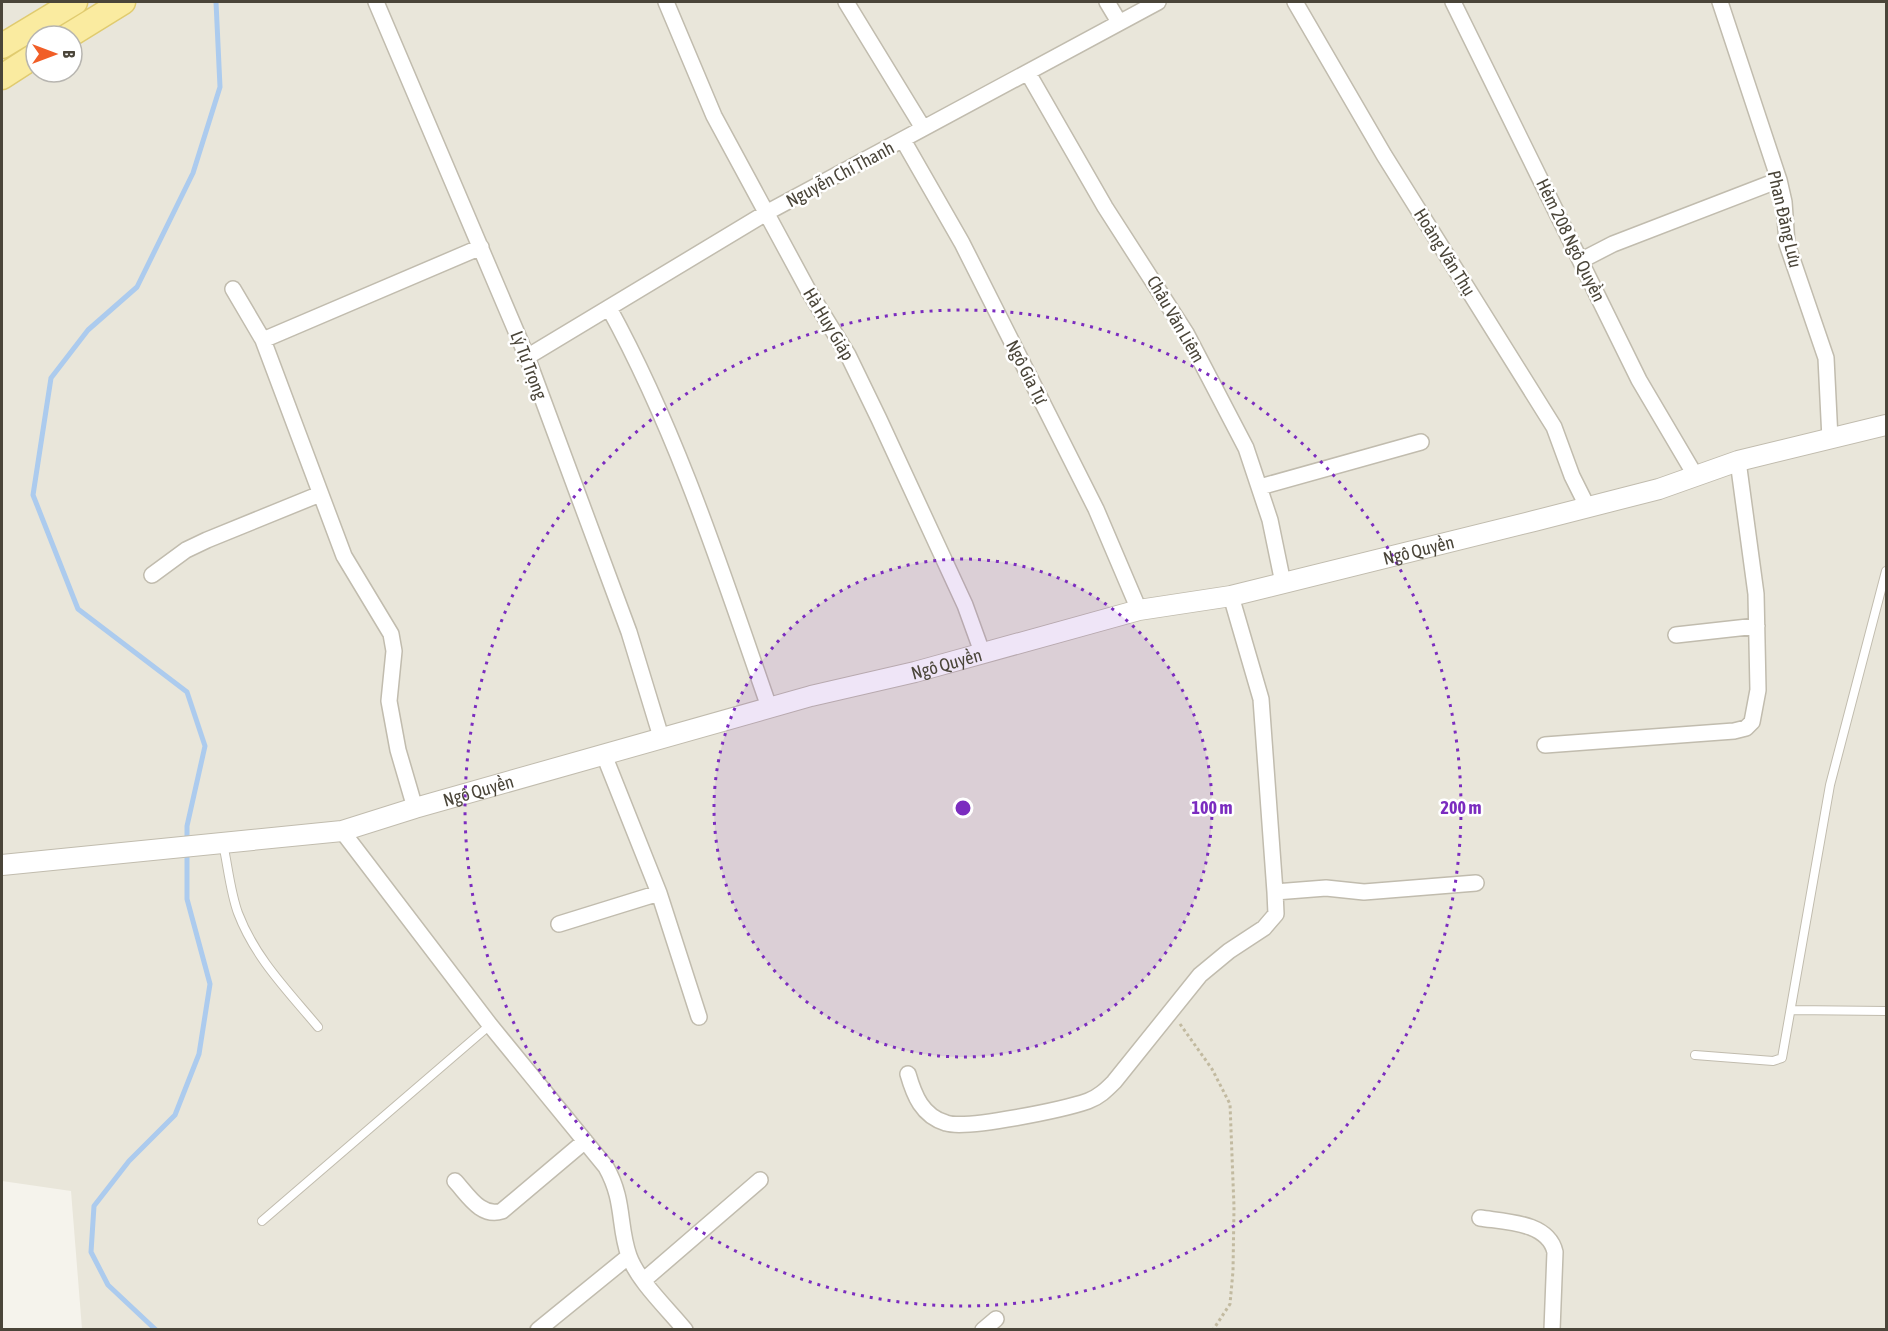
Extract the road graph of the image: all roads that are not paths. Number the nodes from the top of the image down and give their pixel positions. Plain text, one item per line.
1 (75, 2) edge
2 (123, 2) edge
3 (376, 2) edge
4 (666, 2) edge
5 (846, 2) edge
6 (1107, 2) edge
7 (1158, 2) edge
8 (1295, 2) edge
9 (1453, 2) edge
10 (1720, 2) edge
11 (1119, 22) junction
12 (84, 26) edge
13 (2, 45) edge
14 (24, 63) edge
15 (1028, 72) junction
16 (2, 77) edge
17 (923, 128) junction
18 (903, 140) junction
19 (1779, 180) junction
20 (766, 213) junction
21 (481, 247) junction
22 (1582, 260) junction
23 (233, 289) dead end
24 (609, 308) junction
25 (263, 340) junction
26 (527, 357) junction
27 (1887, 425) edge
28 (1830, 439) junction
29 (1420, 442) dead end
30 (1738, 460) junction
31 (1695, 475) junction
32 (1260, 487) junction
33 (320, 494) junction
34 (1587, 506) junction
35 (1887, 571) edge
36 (152, 575) dead end
37 (1284, 583) junction
38 (1231, 596) junction
39 (1139, 610) junction
40 (1757, 626) junction
41 (1676, 634) dead end
42 (982, 652) junction
43 (769, 707) junction
44 (661, 736) junction
45 (1545, 745) dead end
46 (604, 755) junction
47 (415, 807) junction
48 (342, 831) junction
49 (223, 844) junction
50 (2, 865) edge
51 (1476, 883) dead end
52 (1275, 892) junction
53 (659, 893) junction
54 (559, 924) dead end
55 (1791, 1010) junction
56 (1887, 1011) edge
57 (699, 1017) dead end
58 (490, 1025) junction
59 (318, 1027) dead end
60 (1695, 1055) dead end
61 (908, 1074) dead end
62 (585, 1141) junction
63 (760, 1180) dead end
64 (455, 1181) dead end
65 (1480, 1218) dead end
66 (262, 1221) dead end
67 (629, 1256) junction
68 (644, 1280) junction
69 (996, 1319) dead end
70 (538, 1329) edge
71 (685, 1329) edge
72 (983, 1329) edge
73 (1552, 1329) edge

1 - 13 main road
2 - 12 main road
3 - 21 street, Lý Tự Trọng
4 - 20 street, Hà Huy Giáp
5 - 17 street
6 - 11 street
7 - 11 street, Nguyễn Chí Thanh
8 - 34 street, Hoàng Văn Thụ
9 - 22 street, Hẻm 208 Ngô Quyền
10 - 19 street, Phan Đăng Lưu
11 - 15 street, Nguyễn Chí Thanh
14 - 16 main road
15 - 17 street, Nguyễn Chí Thanh
15 - 32 street, Châu Văn Liêm
17 - 18 street, Nguyễn Chí Thanh
18 - 20 street, Nguyễn Chí Thanh
18 - 39 street, Ngô Gia Tự
19 - 22 street
19 - 28 street, Phan Đăng Lưu
20 - 24 street, Nguyễn Chí Thanh
20 - 42 street, Hà Huy Giáp
21 - 25 street
21 - 26 street, Lý Tự Trọng
22 - 31 street, Hẻm 208 Ngô Quyền
23 - 25 street
24 - 26 street, Nguyễn Chí Thanh
24 - 43 street
25 - 33 street
26 - 44 street, Lý Tự Trọng
27 - 28 street, Ngô Quyền
28 - 30 street, Ngô Quyền
29 - 32 street
30 - 31 street, Ngô Quyền
30 - 40 street
31 - 34 street, Ngô Quyền
32 - 37 street, Châu Văn Liêm
33 - 36 street
33 - 47 street
34 - 37 street, Ngô Quyền
35 - 55 lane
37 - 38 street, Ngô Quyền
38 - 39 street, Ngô Quyền
38 - 52 street
39 - 42 street, Ngô Quyền
40 - 41 street
40 - 45 street
42 - 43 street, Ngô Quyền
43 - 44 street, Ngô Quyền
44 - 46 street, Ngô Quyền
46 - 47 street, Ngô Quyền
46 - 53 street
47 - 48 street, Ngô Quyền
48 - 49 street, Ngô Quyền
48 - 58 street
49 - 50 street, Ngô Quyền
49 - 59 lane
51 - 52 street
52 - 61 street
53 - 54 street
53 - 57 street
55 - 56 lane
55 - 60 lane
58 - 62 street
58 - 66 lane
62 - 64 street
62 - 67 street
63 - 68 street
65 - 73 street
67 - 68 street
67 - 70 street
68 - 71 street
69 - 72 street

